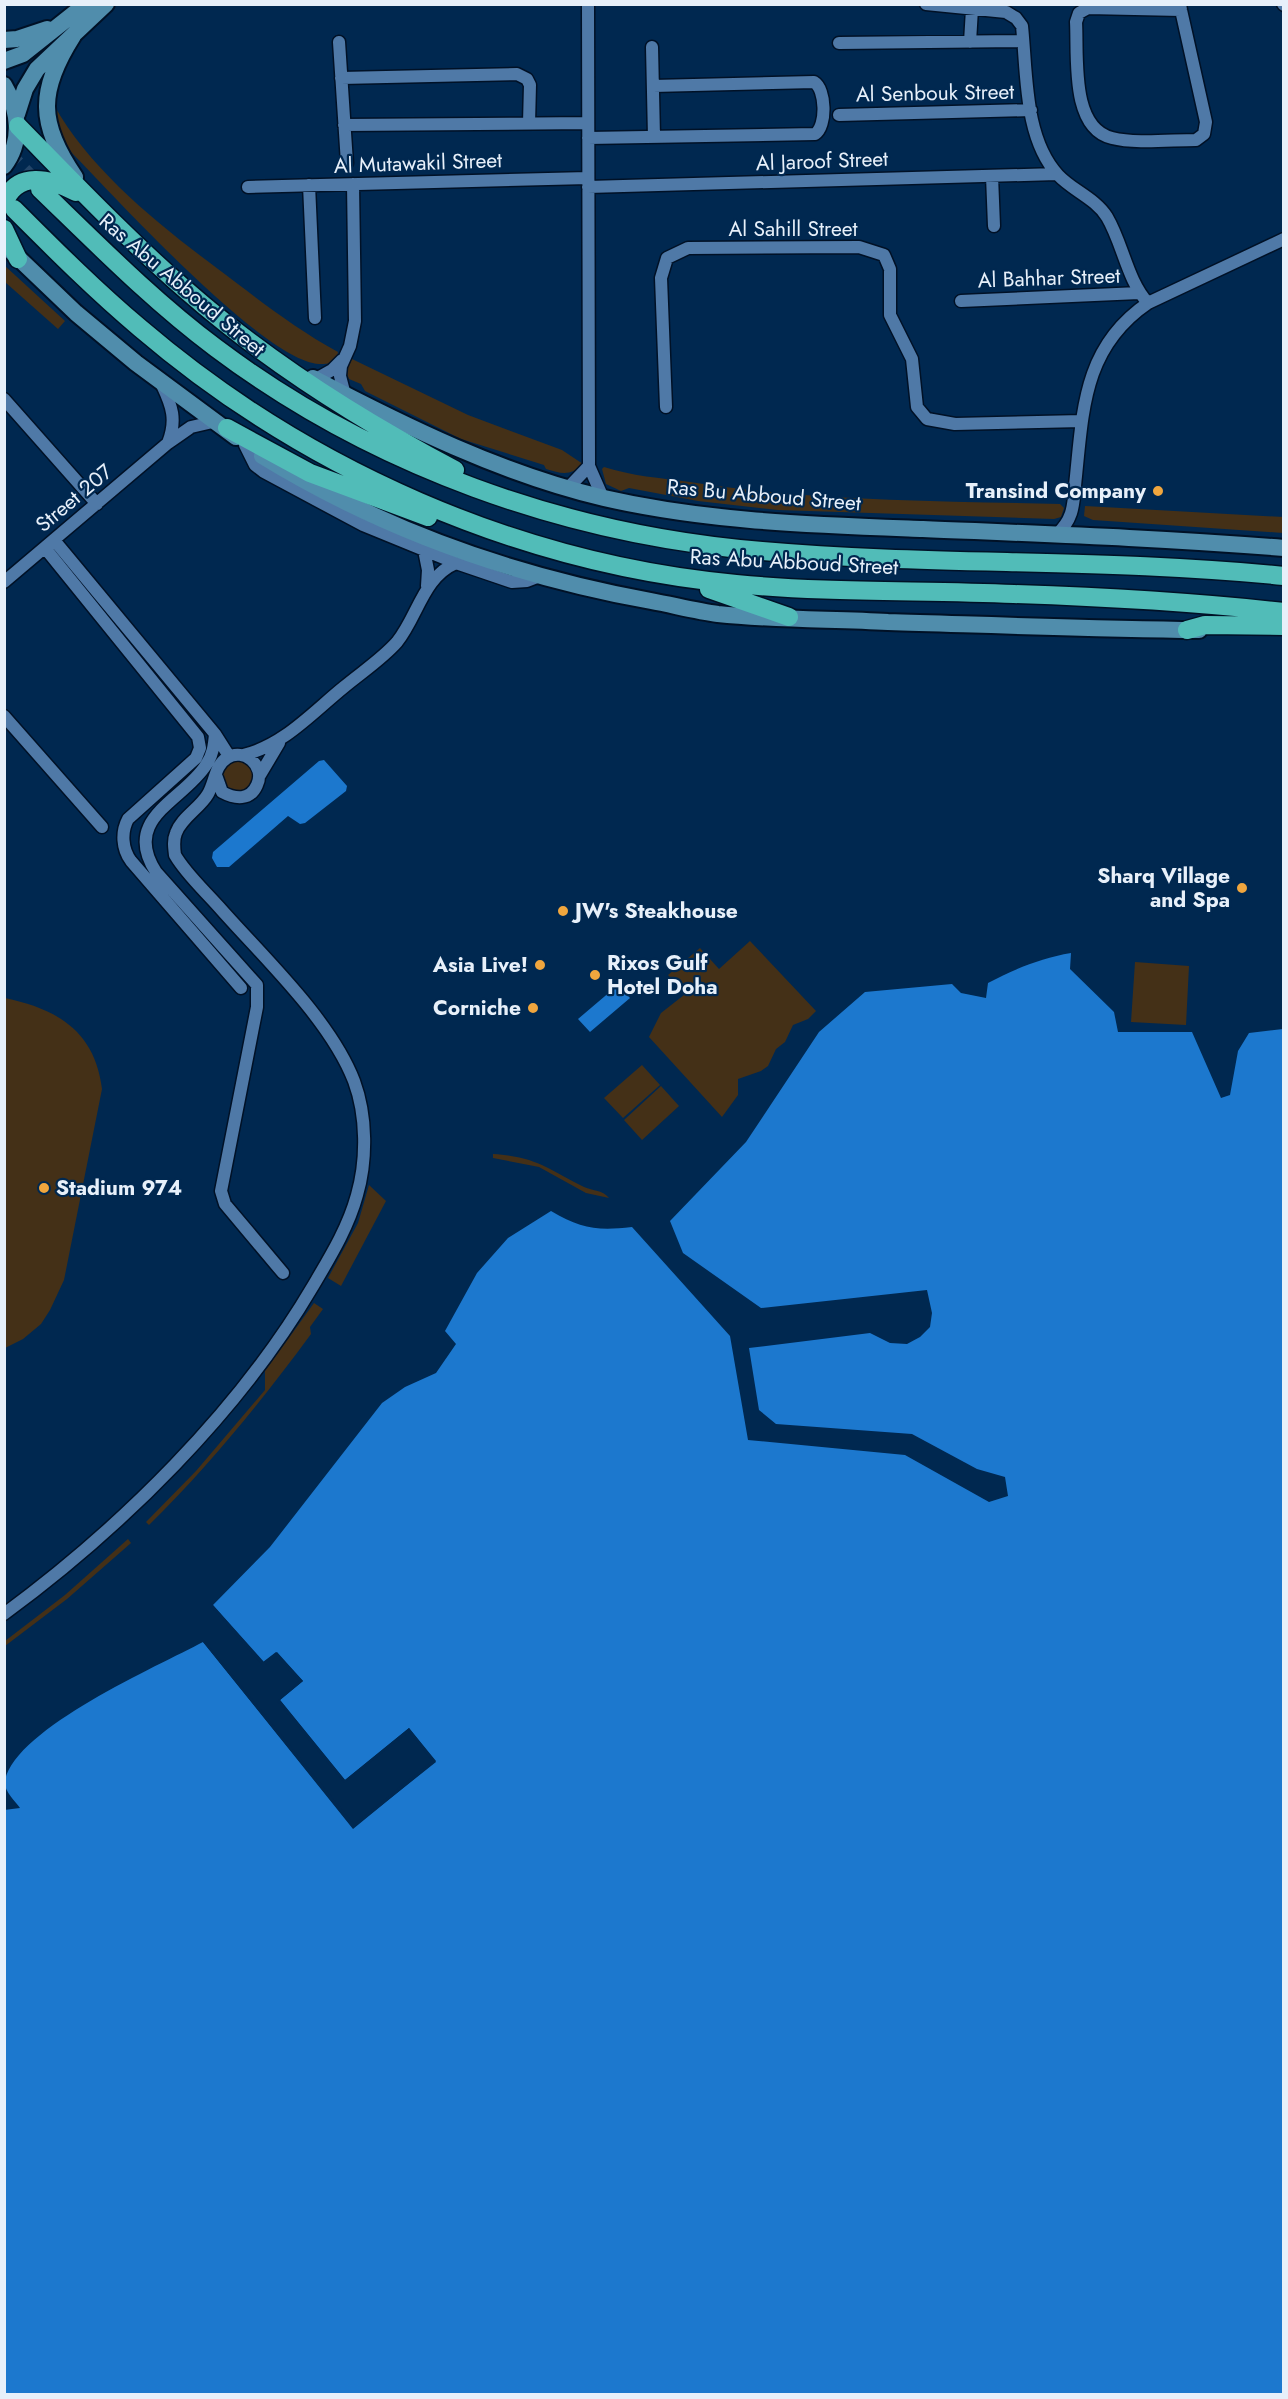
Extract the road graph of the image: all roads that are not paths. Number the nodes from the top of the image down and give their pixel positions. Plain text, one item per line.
1 (106, 4) edge
2 (588, 4) edge
3 (926, 4) edge
4 (1181, 7) edge
5 (972, 9) junction
6 (80, 10) edge
7 (73, 36) junction
8 (4, 40) edge
9 (1023, 41) junction
10 (339, 42) dead end
11 (970, 42) junction
12 (839, 43) dead end
13 (652, 47) dead end
14 (4, 61) edge
15 (341, 78) junction
16 (4, 85) edge
17 (653, 86) junction
18 (1031, 110) junction
19 (839, 115) dead end
20 (17, 120) junction
21 (529, 123) junction
22 (588, 123) junction
23 (344, 125) junction
24 (654, 137) junction
25 (588, 138) junction
26 (346, 163) dead end
27 (4, 166) edge
28 (1057, 174) junction
29 (992, 176) junction
30 (588, 182) junction
31 (354, 184) junction
32 (309, 185) junction
33 (248, 187) dead end
34 (40, 189) tunnel mouth
35 (91, 200) junction
36 (9, 206) edge
37 (994, 226) dead end
38 (4, 229) edge
39 (1284, 239) edge
40 (4, 244) edge
41 (11, 254) edge
42 (1139, 293) junction
43 (961, 301) dead end
44 (1148, 303) junction
45 (315, 318) dead end
46 (346, 354) junction
47 (270, 356) junction
48 (316, 379) junction
49 (160, 382) junction
50 (345, 395) junction
51 (4, 399) edge
52 (666, 407) dead end
53 (1082, 421) junction
54 (222, 425) junction
55 (168, 442) junction
56 (245, 445) junction
57 (589, 466) junction
58 (568, 488) junction
59 (603, 498) junction
60 (518, 502) junction
61 (97, 504) junction
62 (1071, 517) junction
63 (1056, 535) junction
64 (1087, 536) junction
65 (518, 539) junction
66 (49, 544) junction
67 (1284, 548) edge
68 (424, 550) junction
69 (456, 563) junction
70 (540, 576) junction
71 (1284, 576) edge
72 (676, 577) junction
73 (4, 582) edge
74 (427, 588) junction
75 (1284, 612) edge
76 (789, 617) junction
77 (1284, 626) edge
78 (1187, 630) junction
79 (1284, 634) edge
80 (4, 716) edge
81 (215, 734) junction
82 (284, 738) junction
83 (213, 751) junction
84 (243, 755) junction
85 (227, 758) junction
86 (216, 775) junction
87 (260, 775) junction
88 (230, 797) junction
89 (196, 811) junction
90 (102, 827) dead end
91 (241, 988) dead end
92 (283, 1273) dead end
93 (4, 1614) edge

1 - 7 street
2 - 22 street
3 - 5 street
4 - 4 street
5 - 9 street
5 - 11 street
6 - 8 street
6 - 14 street
7 - 20 street
7 - 35 street
9 - 11 street
9 - 18 street
10 - 15 street
11 - 12 street
13 - 17 street
15 - 21 street
15 - 23 street
16 - 20 street
17 - 24 street
17 - 24 street
18 - 19 street, Al Senbouk Street
18 - 28 street
20 - 27 street
20 - 35 highway
21 - 22 street
21 - 23 street
22 - 25 street
23 - 26 street
24 - 25 street
25 - 30 street
28 - 29 street, Al Jaroof Street
28 - 42 street
29 - 30 street, Al Jaroof Street
29 - 37 street
30 - 31 street, Al Mutawakil Street
30 - 57 street
31 - 32 street, Al Mutawakil Street
31 - 46 street
32 - 33 street, Al Mutawakil Street
32 - 45 street
34 - 60 highway, Ras Abu Abboud Street
35 - 36 highway
35 - 47 highway
36 - 65 highway, Ras Abu Abboud Street
38 - 41 highway
39 - 44 street, Al Bahhar Street
40 - 41 street
41 - 49 street
42 - 43 street, Al Bahhar Street
42 - 44 street
44 - 53 street, Al Bahhar Street
46 - 48 street
46 - 50 street
47 - 48 street, Ras Bu Abboud Street
47 - 60 highway
48 - 50 street, Ras Bu Abboud Street
49 - 54 street
49 - 55 street
50 - 58 street, Ras Bu Abboud Street
51 - 61 street
52 - 53 street, Al Sahill Street
53 - 62 street, Al Bahhar Street
54 - 55 street
54 - 56 street
54 - 65 highway
55 - 61 street, Street 207
56 - 68 street
56 - 70 street
57 - 58 street
57 - 59 street
58 - 59 street, Ras Bu Abboud Street
59 - 63 street, Ras Bu Abboud Street
60 - 71 highway, Ras Abu Abboud Street
61 - 66 street, Street 207
62 - 63 street
62 - 64 street
63 - 64 street, Ras Bu Abboud Street
64 - 67 street, Ras Bu Abboud Street
65 - 72 highway, Ras Abu Abboud Street
66 - 73 street, Street 207
66 - 81 street
66 - 91 street
68 - 69 street
68 - 74 street
69 - 70 street
69 - 74 street
70 - 76 street
72 - 75 highway, Ras Abu Abboud Street
72 - 76 highway
74 - 82 street
76 - 78 street
77 - 78 highway
78 - 79 street
80 - 90 street
81 - 83 street
81 - 85 street
82 - 84 street
82 - 87 street
83 - 85 street
83 - 92 street
84 - 85 street
84 - 87 street
85 - 86 street
86 - 88 street
86 - 89 street
87 - 88 street
88 - 89 street
89 - 93 street

